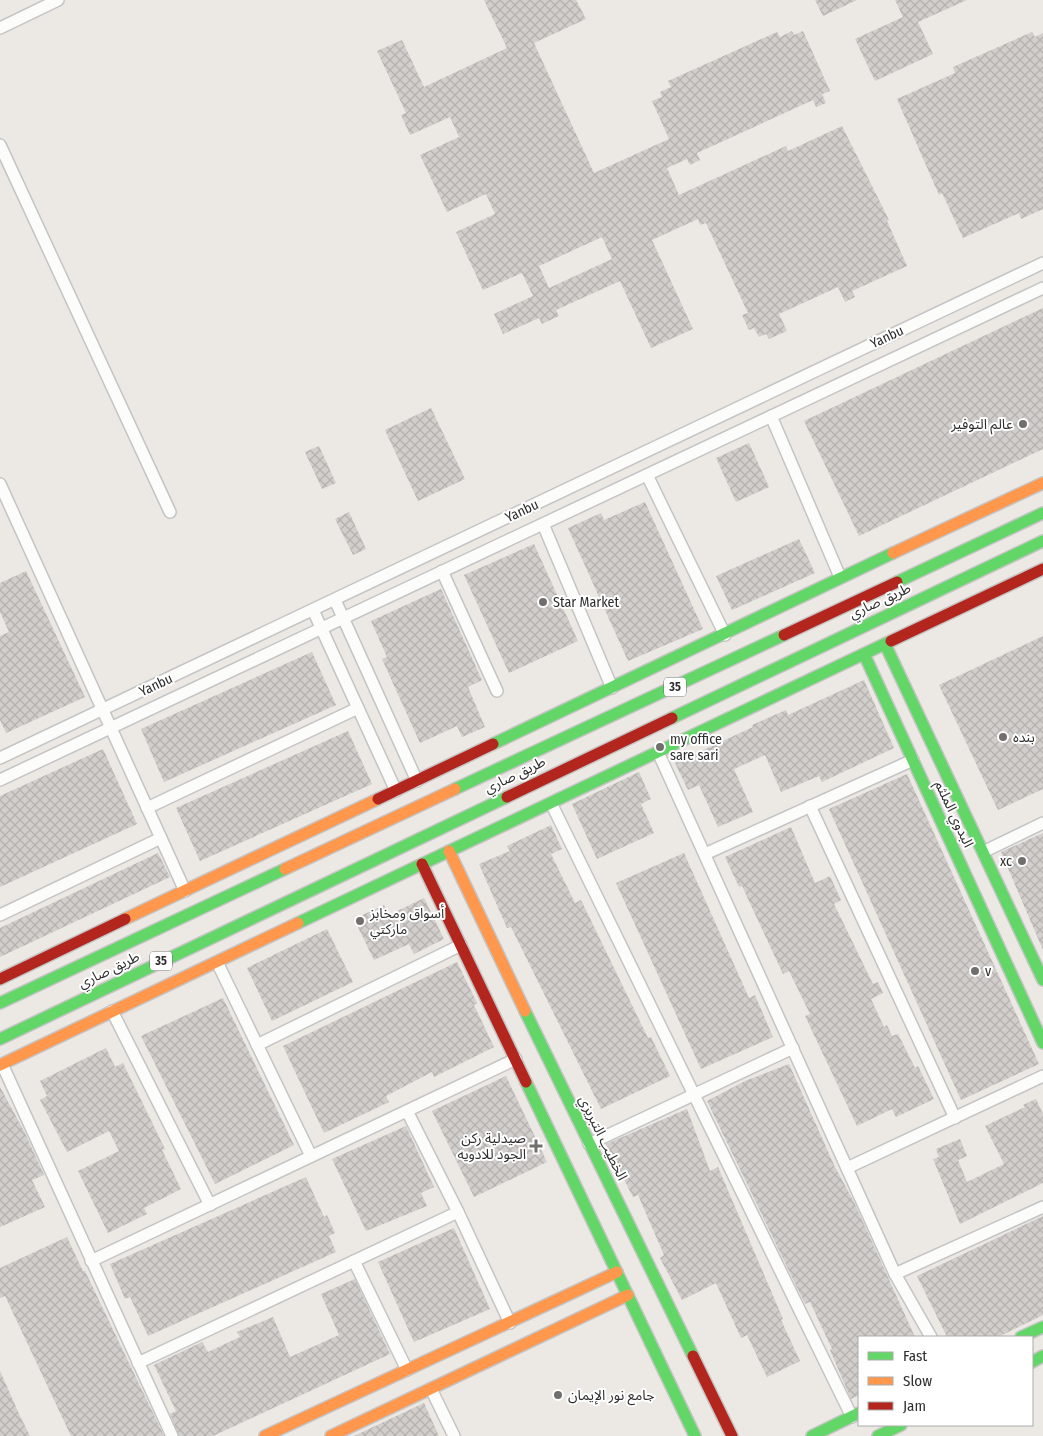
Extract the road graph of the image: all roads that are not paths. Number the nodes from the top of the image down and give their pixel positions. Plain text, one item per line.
1 (58, 0) edge
2 (0, 28) edge
3 (0, 145) edge
4 (1043, 263) edge
5 (1043, 288) edge
6 (771, 416) junction
7 (647, 475) junction
8 (1043, 483) edge
9 (0, 484) edge
10 (170, 512) dead end
11 (1043, 513) edge
12 (543, 524) junction
13 (1043, 541) edge
14 (1043, 569) edge
15 (442, 571) junction
16 (840, 577) junction
17 (335, 600) junction
18 (313, 610) junction
19 (343, 618) junction
20 (322, 628) junction
21 (725, 635) junction
22 (885, 644) junction
23 (864, 654) junction
24 (612, 688) junction
25 (497, 690) dead end
26 (358, 708) junction
27 (103, 710) junction
28 (111, 728) junction
29 (658, 752) junction
30 (0, 758) edge
31 (913, 760) junction
32 (0, 780) edge
33 (416, 781) junction
34 (396, 791) junction
35 (551, 803) junction
36 (810, 806) junction
37 (147, 808) junction
38 (1043, 823) edge
39 (161, 838) junction
40 (449, 851) junction
41 (983, 852) junction
42 (705, 854) junction
43 (422, 864) junction
44 (185, 891) junction
45 (0, 915) edge
46 (461, 945) junction
47 (217, 962) junction
48 (0, 979) edge
49 (1032, 980) edge
50 (0, 1003) edge
51 (112, 1011) junction
52 (0, 1039) edge
53 (1043, 1043) edge
54 (257, 1045) junction
55 (793, 1048) junction
56 (516, 1059) junction
57 (1, 1064) edge
58 (1043, 1076) edge
59 (693, 1094) junction
60 (406, 1111) junction
61 (955, 1118) junction
62 (588, 1144) junction
63 (311, 1156) junction
64 (847, 1168) junction
65 (210, 1205) junction
66 (1043, 1206) edge
67 (458, 1212) junction
68 (92, 1261) junction
69 (354, 1261) junction
70 (617, 1272) junction
71 (896, 1274) junction
72 (628, 1295) junction
73 (510, 1322) junction
74 (1043, 1327) edge
75 (930, 1336) edge
76 (1023, 1336) edge
77 (138, 1363) junction
78 (407, 1370) junction
79 (431, 1389) junction
80 (856, 1415) edge
81 (899, 1426) edge
82 (172, 1436) edge
83 (265, 1436) edge
84 (331, 1436) edge
85 (454, 1436) edge
86 (695, 1436) edge
87 (732, 1436) edge
88 (812, 1436) edge
89 (878, 1436) edge

1 - 2 street
3 - 10 street
4 - 17 street, Yanbu
5 - 6 street, Yanbu
6 - 7 street, Yanbu
6 - 16 street
7 - 12 street, Yanbu
7 - 21 street
8 - 16 main road
9 - 27 street
11 - 50 main road, طريق صاري / 35
12 - 15 street, Yanbu
12 - 24 street
13 - 52 main road, طريق صاري / 35
14 - 22 main road
15 - 19 street, Yanbu
15 - 25 street
16 - 21 main road
17 - 18 street, Yanbu
17 - 19 street
18 - 20 street
18 - 27 street, Yanbu
19 - 20 street, Yanbu
19 - 33 street
20 - 26 street
20 - 28 street, Yanbu
21 - 24 main road
22 - 23 main road
22 - 41 main road, البدوي الملثم
23 - 29 main road
23 - 31 main road, البدوي الملثم
24 - 33 main road
26 - 34 street
26 - 37 street
27 - 28 street
27 - 30 street, Yanbu
28 - 32 street, Yanbu
28 - 37 street
29 - 35 main road
29 - 42 street
31 - 36 street
31 - 49 main road, البدوي الملثم
33 - 34 main road
34 - 44 main road
35 - 40 main road
35 - 59 street
36 - 42 street
36 - 61 street
37 - 39 street
38 - 41 street
39 - 44 street
39 - 45 street
40 - 43 main road
40 - 62 main road, الخطيب التبريزي
41 - 49 main road, البدوي الملثم
42 - 55 street
43 - 46 main road
43 - 47 main road
44 - 48 main road
46 - 54 street
46 - 56 main road
47 - 51 main road
47 - 54 street
49 - 53 main road, البدوي الملثم
51 - 57 main road
51 - 65 street
54 - 63 street
55 - 59 street
55 - 64 street
56 - 60 street
56 - 70 main road
57 - 68 street
58 - 61 street
59 - 62 street
59 - 80 street
60 - 63 street
60 - 67 street
61 - 64 street
62 - 87 main road, الخطيب التبريزي
63 - 65 street
64 - 71 street
65 - 68 street
66 - 71 street
67 - 69 street
67 - 73 street
68 - 77 street
69 - 77 street
69 - 78 street
70 - 72 main road
70 - 73 main road
71 - 75 street
72 - 79 main road
72 - 86 main road
73 - 78 main road
74 - 76 main road
77 - 82 street
78 - 83 main road
79 - 84 main road
79 - 85 street
80 - 88 main road
81 - 89 main road

